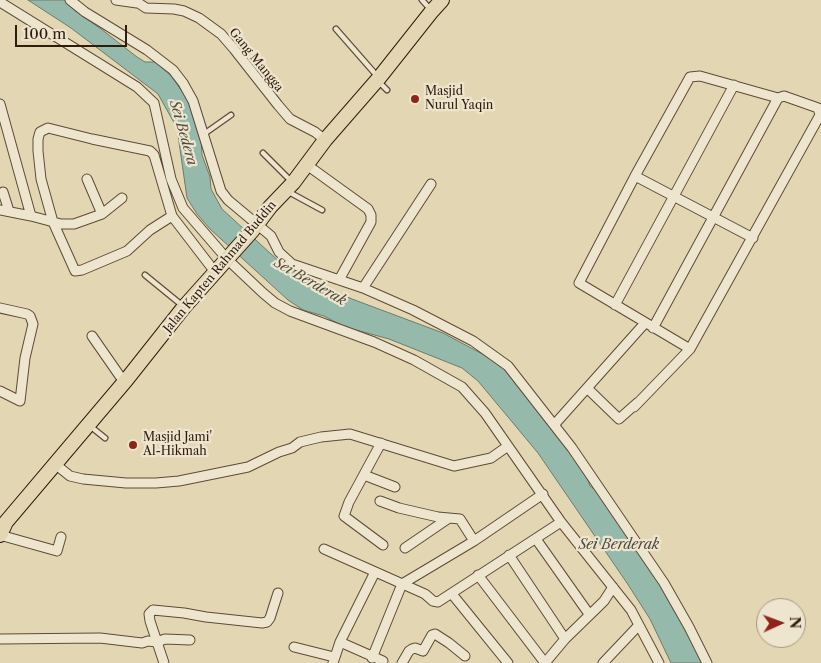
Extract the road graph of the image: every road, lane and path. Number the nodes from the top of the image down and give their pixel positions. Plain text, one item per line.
1 (70, 0) edge
2 (116, 0) edge
3 (422, 0) edge
4 (442, 0) edge
5 (0, 2) edge
6 (135, 2) edge
7 (82, 4) edge
8 (164, 4) edge
9 (432, 11) junction
10 (336, 29) dead end
11 (381, 83) junction
12 (734, 85) junction
13 (778, 98) junction
14 (0, 104) edge
15 (232, 115) dead end
16 (203, 136) junction
17 (326, 140) junction
18 (263, 153) dead end
19 (307, 165) junction
20 (635, 176) junction
21 (87, 179) dead end
22 (431, 184) dead end
23 (290, 187) junction
24 (3, 192) dead end
25 (673, 195) junction
26 (122, 198) dead end
27 (322, 210) dead end
28 (4, 211) edge
29 (102, 214) junction
30 (31, 216) junction
31 (172, 216) junction
32 (713, 218) junction
33 (53, 222) junction
34 (254, 228) junction
35 (753, 238) junction
36 (231, 255) junction
37 (215, 272) junction
38 (145, 275) dead end
39 (339, 280) junction
40 (363, 288) junction
41 (615, 305) junction
42 (184, 307) junction
43 (0, 308) edge
44 (649, 326) junction
45 (92, 336) dead end
46 (690, 349) junction
47 (124, 382) junction
48 (587, 388) junction
49 (0, 391) edge
50 (554, 425) junction
51 (88, 426) junction
52 (105, 438) dead end
53 (381, 443) junction
54 (508, 446) junction
55 (55, 464) junction
56 (364, 475) junction
57 (395, 487) dead end
58 (543, 494) junction
59 (380, 501) dead end
60 (449, 518) junction
61 (561, 522) junction
62 (0, 535) edge
63 (61, 537) dead end
64 (536, 539) junction
65 (474, 541) junction
66 (383, 545) dead end
67 (405, 548) dead end
68 (324, 549) dead end
69 (509, 556) junction
70 (375, 572) junction
71 (478, 575) junction
72 (402, 584) junction
73 (613, 587) junction
74 (278, 593) dead end
75 (452, 594) junction
76 (589, 614) junction
77 (640, 625) junction
78 (0, 639) edge
79 (565, 639) junction
80 (190, 640) dead end
81 (157, 642) junction
82 (340, 642) junction
83 (294, 647) dead end
84 (465, 656) dead end
85 (372, 658) junction
86 (333, 660) edge
87 (383, 661) dead end
88 (656, 661) edge
89 (164, 663) edge
90 (402, 663) edge
91 (508, 663) edge
92 (545, 663) edge
93 (603, 663) edge
94 (707, 663) edge

1 - 7 street
2 - 6 street, Gang Mangga
3 - 9 lane
4 - 9 main road, Jalan Kapten Rahmad Buddin
5 - 36 street
6 - 8 street, Gang Mangga
7 - 16 street
8 - 17 street, Gang Mangga
9 - 11 main road, Jalan Kapten Rahmad Buddin
10 - 11 lane
11 - 17 main road, Jalan Kapten Rahmad Buddin
12 - 13 street
12 - 20 street
12 - 25 street
13 - 32 street
13 - 35 street
14 - 30 street
15 - 16 lane
16 - 34 street
17 - 19 main road, Jalan Kapten Rahmad Buddin
18 - 23 lane
19 - 23 main road, Jalan Kapten Rahmad Buddin
19 - 39 street
20 - 25 street
20 - 41 street
21 - 29 street
22 - 40 street
23 - 27 lane
23 - 34 main road, Jalan Kapten Rahmad Buddin
24 - 28 street
25 - 32 street
25 - 41 street
26 - 29 street
28 - 30 street
29 - 33 street
30 - 33 street
31 - 33 street
31 - 33 street
31 - 37 street
32 - 35 street
32 - 44 street
34 - 36 main road, Jalan Kapten Rahmad Buddin
34 - 39 street
35 - 46 street
36 - 37 main road, Jalan Kapten Rahmad Buddin
36 - 54 street
37 - 42 main road, Jalan Kapten Rahmad Buddin
38 - 42 lane
39 - 40 street
40 - 50 street
41 - 44 street
42 - 47 main road, Jalan Kapten Rahmad Buddin
43 - 49 street
44 - 46 street
44 - 48 street
45 - 47 street
46 - 48 street
47 - 51 main road, Jalan Kapten Rahmad Buddin
48 - 50 street
50 - 94 street
51 - 52 lane
51 - 55 main road, Jalan Kapten Rahmad Buddin
53 - 54 street
53 - 55 street
53 - 56 street
54 - 58 street
55 - 62 main road, Jalan Kapten Rahmad Buddin
56 - 57 street
56 - 66 street
58 - 61 street
58 - 65 street
59 - 60 street
60 - 65 street
60 - 67 street
61 - 64 street
61 - 73 street
62 - 63 street
64 - 69 street
64 - 76 street
65 - 72 street
68 - 70 street
69 - 71 street
69 - 79 street
70 - 72 street
70 - 82 street
71 - 75 street
71 - 92 street
72 - 75 street
72 - 85 street
73 - 76 street
73 - 77 street
74 - 81 street
75 - 91 street
76 - 79 street
77 - 88 street
77 - 93 street
78 - 81 street
79 - 92 street
80 - 81 street
81 - 89 street
82 - 85 street
82 - 86 street
83 - 86 street
84 - 90 street
85 - 87 street

